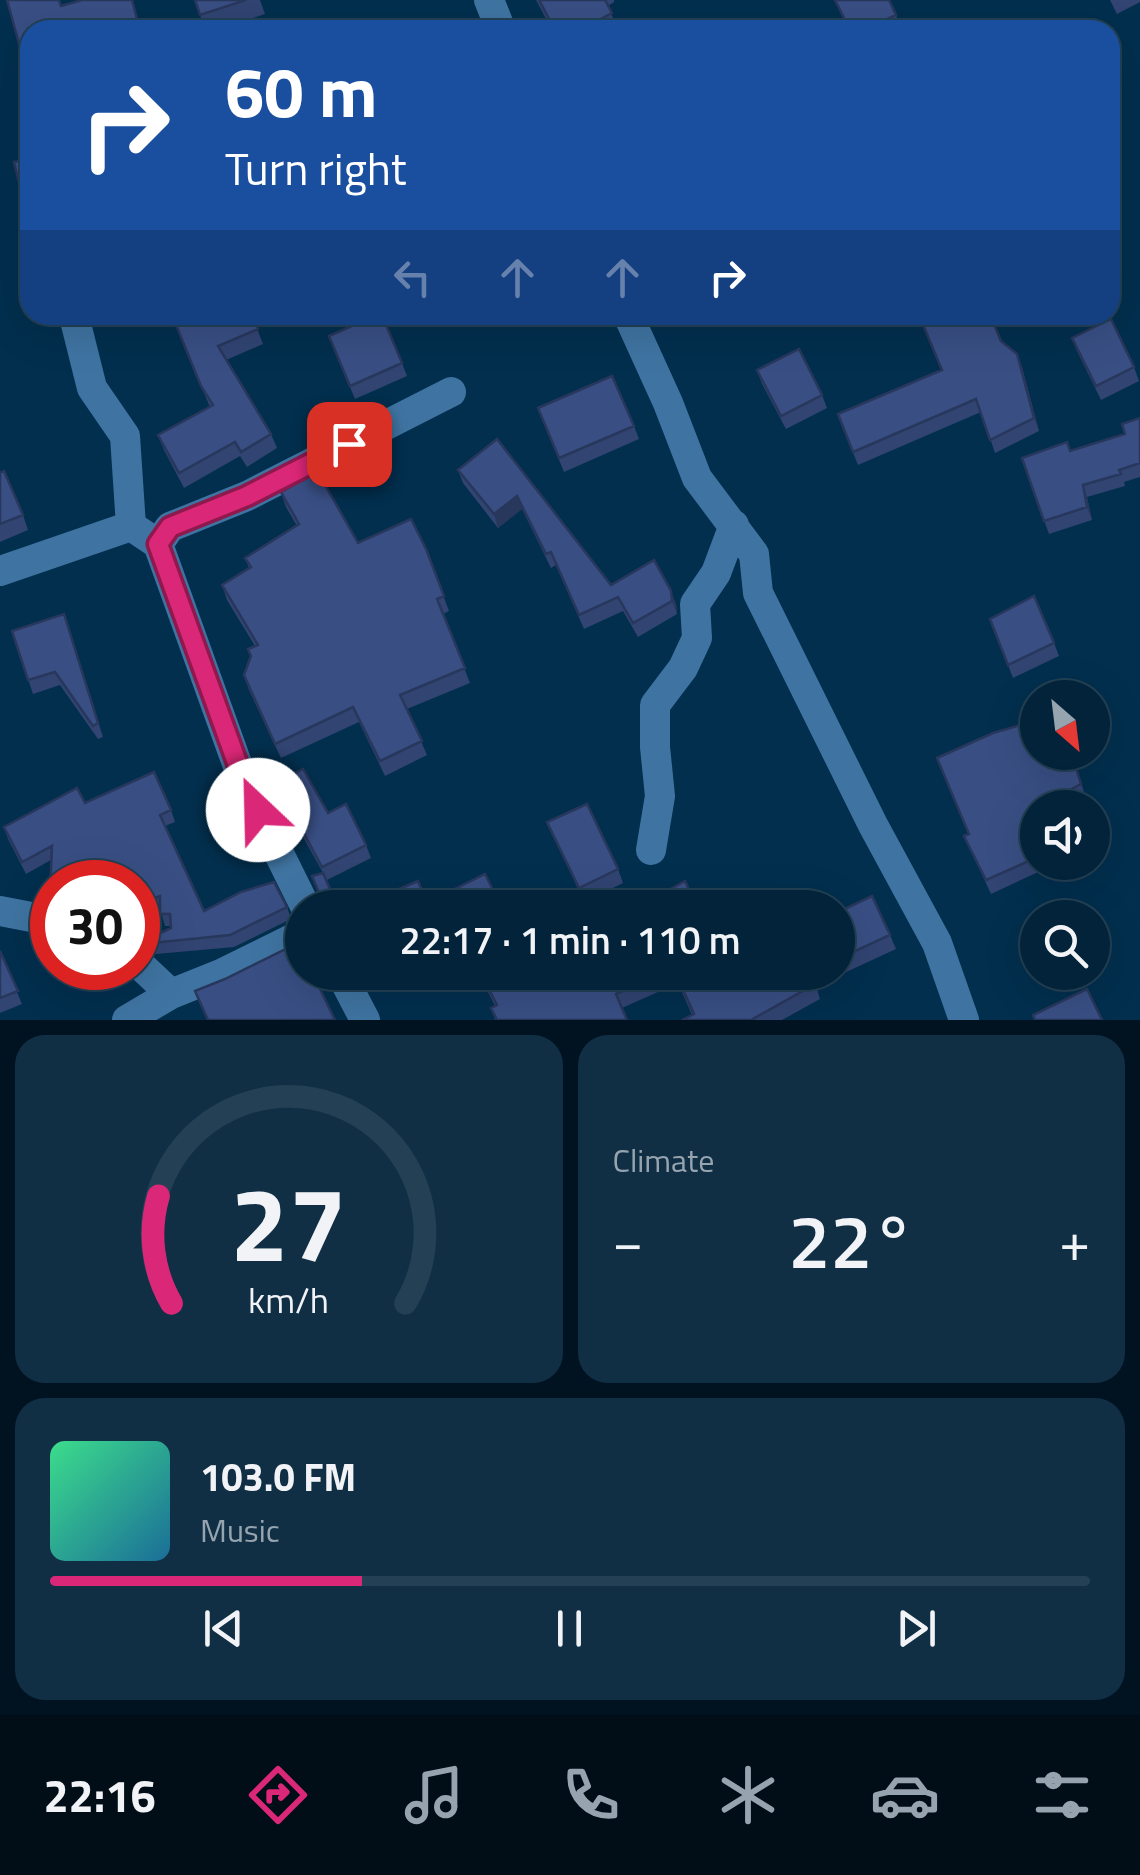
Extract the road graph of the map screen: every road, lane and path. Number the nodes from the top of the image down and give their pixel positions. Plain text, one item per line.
1 (76, 325) edge
2 (633, 325) edge
3 (451, 392) dead end
4 (734, 525) junction
5 (131, 526) junction
6 (158, 544) junction
7 (0, 572) edge
8 (652, 850) dead end
9 (297, 890) edge
10 (0, 912) edge
11 (30, 917) edge
12 (285, 942) edge
13 (160, 983) edge
14 (349, 990) edge
15 (172, 994) junction
16 (126, 1020) edge
17 (365, 1020) edge
18 (964, 1020) edge

1 - 5 street
2 - 4 street
3 - 6 street
4 - 8 street
4 - 18 street
5 - 6 street
5 - 7 street
6 - 9 street
10 - 11 street
12 - 15 street
13 - 15 street
14 - 17 street
15 - 16 street

